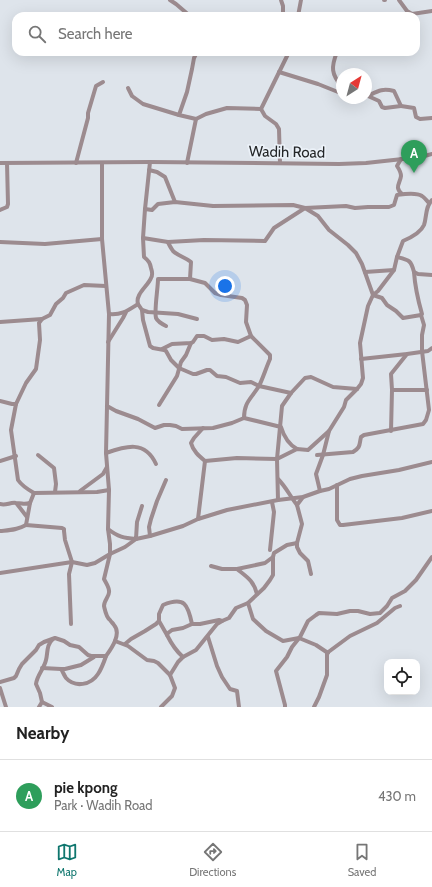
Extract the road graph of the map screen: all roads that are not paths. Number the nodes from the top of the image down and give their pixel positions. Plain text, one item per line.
1 (170, 0) edge
2 (281, 0) edge
3 (301, 0) edge
4 (399, 0) edge
5 (175, 2) edge
6 (186, 12) edge
7 (283, 12) edge
8 (299, 12) edge
9 (409, 12) edge
10 (432, 12) edge
11 (420, 13) edge
12 (195, 56) edge
13 (287, 56) edge
14 (335, 56) edge
15 (279, 72) junction
16 (336, 79) edge
17 (102, 82) dead end
18 (128, 88) dead end
19 (336, 91) edge
20 (372, 94) edge
21 (372, 98) edge
22 (401, 106) junction
23 (261, 109) junction
24 (179, 115) junction
25 (432, 118) edge
26 (196, 119) junction
27 (432, 154) edge
28 (401, 159) junction
29 (150, 162) junction
30 (187, 162) junction
31 (0, 163) edge
32 (7, 163) junction
33 (76, 163) junction
34 (102, 163) junction
35 (280, 163) junction
36 (149, 170) junction
37 (402, 194) junction
38 (175, 202) junction
39 (431, 202) edge
40 (306, 208) junction
41 (145, 209) junction
42 (0, 210) edge
43 (143, 238) junction
44 (102, 239) junction
45 (0, 242) edge
46 (168, 242) junction
47 (397, 257) junction
48 (394, 270) junction
49 (365, 272) junction
50 (414, 272) junction
51 (432, 274) edge
52 (152, 278) junction
53 (158, 279) junction
54 (190, 279) junction
55 (106, 286) junction
56 (373, 295) junction
57 (138, 304) junction
58 (142, 310) junction
59 (126, 312) junction
60 (156, 312) junction
61 (108, 314) junction
62 (421, 315) junction
63 (42, 319) junction
64 (197, 319) dead end
65 (0, 322) edge
66 (166, 326) dead end
67 (251, 336) junction
68 (108, 342) junction
69 (191, 343) junction
70 (432, 348) edge
71 (162, 349) junction
72 (422, 351) junction
73 (408, 354) junction
74 (361, 359) junction
75 (179, 368) junction
76 (259, 386) junction
77 (358, 389) junction
78 (392, 390) junction
79 (426, 390) junction
80 (291, 393) junction
81 (430, 396) edge
82 (0, 401) edge
83 (16, 404) junction
84 (159, 405) dead end
85 (107, 406) junction
86 (430, 410) edge
87 (244, 418) junction
88 (281, 427) junction
89 (203, 428) junction
90 (329, 431) junction
91 (391, 431) junction
92 (297, 449) junction
93 (308, 450) junction
94 (106, 454) junction
95 (38, 455) dead end
96 (317, 455) junction
97 (323, 455) junction
98 (16, 456) junction
99 (277, 459) junction
100 (0, 461) edge
101 (205, 461) junction
102 (432, 462) edge
103 (320, 463) junction
104 (156, 464) dead end
105 (107, 466) junction
106 (278, 479) junction
107 (166, 480) dead end
108 (337, 485) junction
109 (87, 487) junction
110 (109, 490) junction
111 (320, 491) junction
112 (34, 492) junction
113 (55, 492) junction
114 (80, 492) junction
115 (97, 492) junction
116 (303, 497) junction
117 (292, 499) junction
118 (278, 500) junction
119 (272, 502) junction
120 (16, 503) junction
121 (30, 503) junction
122 (0, 504) edge
123 (297, 505) junction
124 (142, 506) dead end
125 (432, 511) edge
126 (27, 516) junction
127 (198, 519) junction
128 (26, 525) junction
129 (108, 529) junction
130 (0, 531) edge
131 (150, 536) junction
132 (136, 539) junction
133 (297, 543) junction
134 (270, 550) dead end
135 (110, 554) junction
136 (273, 557) junction
137 (432, 557) edge
138 (72, 562) junction
139 (211, 566) dead end
140 (237, 569) junction
141 (0, 573) edge
142 (311, 574) dead end
143 (257, 594) junction
144 (248, 603) junction
145 (400, 606) dead end
146 (159, 621) junction
147 (222, 621) junction
148 (71, 624) dead end
149 (192, 624) junction
150 (164, 629) junction
151 (172, 630) junction
152 (167, 635) junction
153 (208, 637) junction
154 (55, 638) junction
155 (299, 638) junction
156 (115, 641) junction
157 (125, 644) junction
158 (328, 653) junction
159 (106, 656) junction
160 (94, 657) junction
161 (183, 657) junction
162 (42, 668) junction
163 (61, 670) junction
164 (170, 675) junction
165 (0, 682) edge
166 (0, 688) edge
167 (42, 702) junction
168 (6, 707) edge
169 (39, 707) edge
170 (52, 707) edge
171 (161, 707) edge
172 (239, 707) edge
173 (285, 707) edge
174 (314, 707) edge

1 - 5 street
2 - 7 street
3 - 8 street
4 - 9 street
5 - 6 street
10 - 11 street
12 - 24 street
13 - 15 street
14 - 16 street
15 - 19 street
15 - 23 street
17 - 33 street
18 - 24 street
20 - 22 street
21 - 22 street
22 - 25 street
23 - 26 street
23 - 35 street
24 - 26 street
26 - 30 street
27 - 28 street, Wadih Road
28 - 35 street, Wadih Road
28 - 37 street
29 - 30 street, Wadih Road
29 - 34 street, Wadih Road
29 - 36 street
30 - 35 street, Wadih Road
31 - 32 street, Wadih Road
32 - 33 street, Wadih Road
32 - 42 street
33 - 34 street, Wadih Road
34 - 44 street
36 - 38 street
36 - 41 street
37 - 39 street
37 - 40 street
38 - 40 street
38 - 41 street
39 - 47 street
40 - 46 street
40 - 49 street
41 - 43 street
43 - 46 street
43 - 52 street
44 - 45 street
44 - 55 street
46 - 54 street
47 - 48 street
47 - 50 street
48 - 49 street
48 - 56 street
49 - 56 street
50 - 51 street
50 - 62 street
52 - 53 street
52 - 57 street
53 - 54 street
53 - 60 street
54 - 67 street
55 - 61 street
55 - 63 street
56 - 62 street
56 - 74 street
57 - 58 street
57 - 59 street
58 - 60 street
58 - 71 street
59 - 61 street
59 - 68 street
60 - 64 street
60 - 66 street
61 - 68 street
62 - 72 street
63 - 65 street
63 - 83 street
67 - 69 street
67 - 76 street
68 - 85 street
69 - 71 street
69 - 75 street
70 - 72 street
71 - 75 street
72 - 73 street
72 - 79 street
73 - 74 street
73 - 78 street
74 - 77 street
75 - 76 street
75 - 84 street
76 - 80 street
76 - 87 street
77 - 80 street
77 - 90 street
78 - 79 street
78 - 91 street
79 - 81 street
80 - 88 street
81 - 86 street
82 - 83 street
83 - 98 street
85 - 89 street
85 - 94 street
86 - 91 street
87 - 88 street
87 - 89 street
88 - 92 street
88 - 99 street
89 - 101 street
90 - 93 street
90 - 97 street
91 - 97 street
92 - 93 street
92 - 99 street
93 - 96 street
94 - 104 street
94 - 105 street
95 - 113 street
96 - 97 street
96 - 103 street
97 - 103 street
98 - 100 street
98 - 112 street
99 - 101 street
99 - 106 street
101 - 127 street
102 - 108 street
103 - 111 street
105 - 109 street
105 - 110 street
106 - 117 street
106 - 118 street
107 - 131 street
108 - 111 street
108 - 125 street
109 - 114 street
109 - 115 street
110 - 115 street
110 - 129 street
111 - 116 street
112 - 113 street
112 - 121 street
113 - 114 street
114 - 115 street
116 - 117 street
116 - 123 street
117 - 118 street
117 - 123 street
118 - 119 street
119 - 127 street
119 - 134 street
120 - 121 street
120 - 122 street
120 - 126 street
121 - 126 street
123 - 133 street
124 - 132 street
126 - 128 street
127 - 131 street
128 - 130 street
128 - 138 street
129 - 132 street
129 - 135 street
131 - 132 street
132 - 135 street
133 - 136 street
133 - 142 street
135 - 138 street
135 - 156 street
136 - 140 street
136 - 143 street
137 - 155 street
138 - 141 street
138 - 148 street
139 - 140 street
140 - 143 street
143 - 144 street
144 - 147 street
144 - 155 street
145 - 158 street
146 - 149 street
146 - 150 street
146 - 157 street
147 - 149 street
147 - 153 street
149 - 151 street
150 - 151 street
150 - 152 street
151 - 152 street
152 - 161 street
153 - 161 street
153 - 172 street
154 - 160 street
154 - 162 street
154 - 165 street
155 - 158 street
155 - 173 street
156 - 157 street
156 - 159 street
157 - 164 street
158 - 174 street
159 - 160 street
159 - 163 street
160 - 163 street
161 - 164 street
162 - 163 street
162 - 167 street
164 - 171 street
166 - 168 street
167 - 169 street
167 - 170 street

